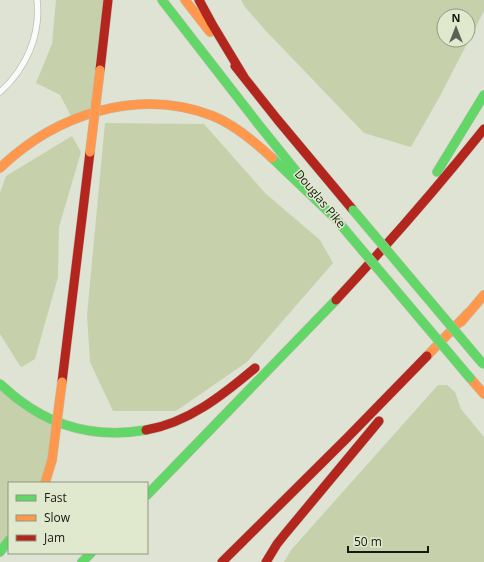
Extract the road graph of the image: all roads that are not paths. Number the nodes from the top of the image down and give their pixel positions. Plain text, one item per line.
1 (37, 0) edge
2 (108, 0) edge
3 (162, 0) edge
4 (185, 0) edge
5 (200, 0) edge
6 (244, 77) junction
7 (0, 92) edge
8 (484, 94) edge
9 (484, 129) edge
10 (0, 168) edge
11 (339, 222) junction
12 (386, 246) junction
13 (341, 294) junction
14 (484, 295) edge
15 (469, 312) junction
16 (273, 352) dead end
17 (262, 362) dead end
18 (483, 365) edge
19 (0, 384) edge
20 (484, 394) edge
21 (399, 398) dead end
22 (384, 416) dead end
23 (45, 482) edge
24 (148, 494) edge
25 (8, 541) edge
26 (0, 552) edge
27 (90, 554) edge
28 (82, 562) edge
29 (222, 562) edge
30 (266, 562) edge

1 - 7 lane
2 - 23 main road, bridge
3 - 11 main road, Douglas Pike
4 - 6 main road, Douglas Pike
5 - 6 main road
6 - 18 main road, Douglas Pike, bridge
8 - 12 main road
9 - 12 main road
10 - 11 main road
11 - 20 main road, Douglas Pike, bridge
12 - 13 main road
13 - 16 main road
13 - 24 main road
14 - 15 main road
15 - 21 main road
15 - 29 main road
17 - 19 main road
22 - 30 main road
25 - 26 main road
27 - 28 main road

